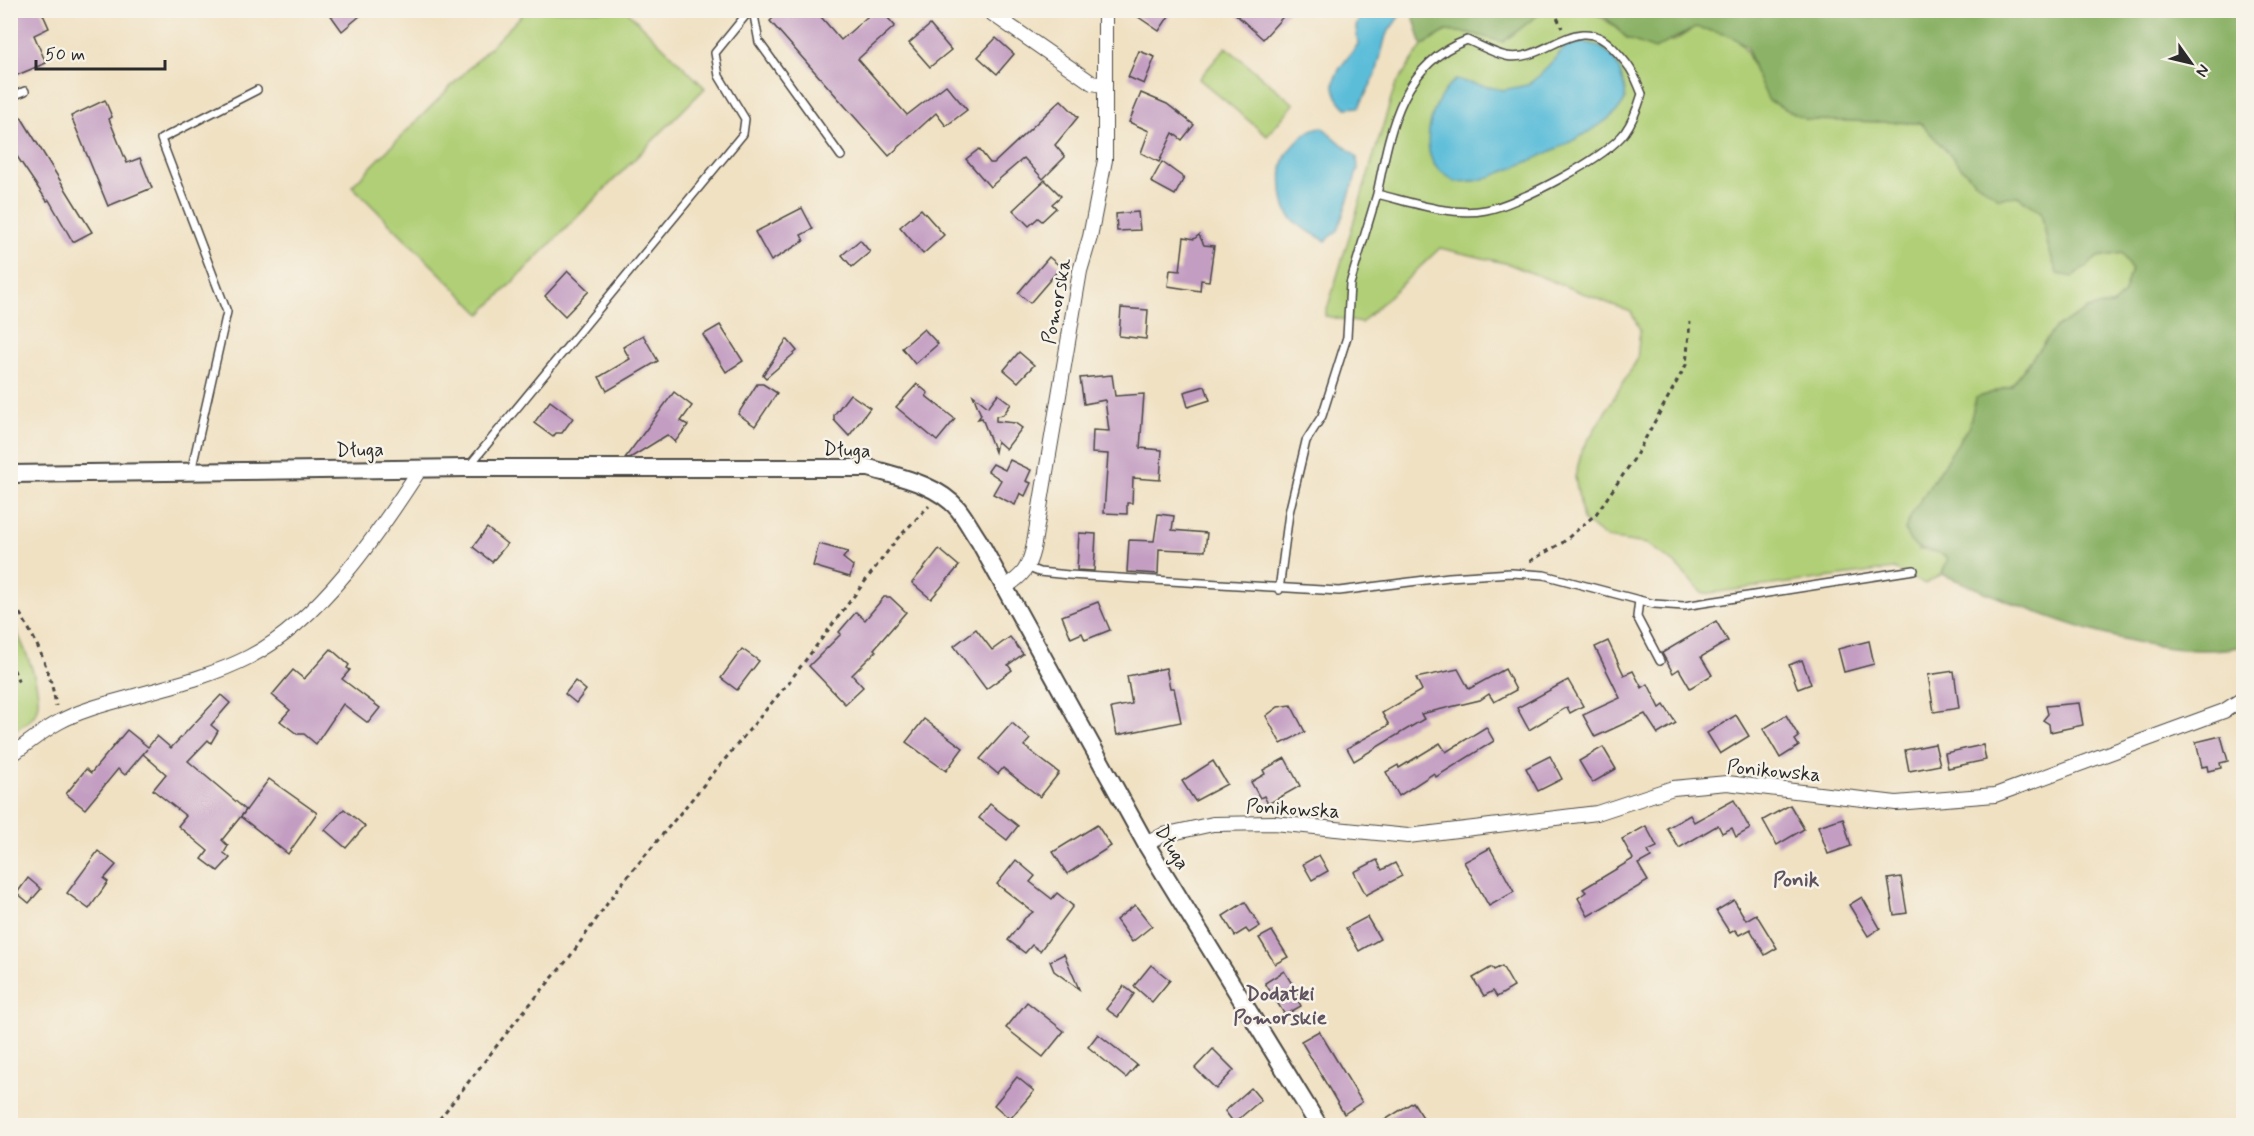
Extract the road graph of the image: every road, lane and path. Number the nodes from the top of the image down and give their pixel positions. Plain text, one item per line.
1 (752, 10) edge
2 (987, 10) edge
3 (1105, 10) edge
4 (1559, 10) edge
5 (1567, 38) junction
6 (1103, 85) junction
7 (257, 90) dead end
8 (25, 91) dead end
9 (10, 97) edge
10 (841, 156) dead end
11 (1377, 194) junction
12 (1689, 322) dead end
13 (467, 468) junction
14 (420, 469) junction
15 (191, 472) junction
16 (10, 474) edge
17 (941, 495) junction
18 (1029, 568) junction
19 (1914, 570) dead end
20 (1511, 573) junction
21 (1005, 586) junction
22 (1279, 590) junction
23 (10, 598) edge
24 (1639, 600) junction
25 (10, 661) edge
26 (1660, 661) dead end
27 (10, 686) edge
28 (2244, 698) edge
29 (59, 722) junction
30 (10, 756) edge
31 (1146, 844) junction
32 (434, 1125) edge
33 (1319, 1125) edge

1 - 10 lane
1 - 13 lane
2 - 6 street
3 - 6 street, Pomorska
4 - 5 path
5 - 11 lane
5 - 11 lane
6 - 18 street, Pomorska
7 - 15 lane
8 - 9 lane
11 - 22 lane
12 - 20 path
13 - 14 street, Długa
13 - 17 street, Długa
14 - 15 street, Długa
14 - 29 street
15 - 16 street, Długa
17 - 21 street, Długa
17 - 32 path
18 - 21 street
18 - 22 lane
19 - 24 lane
20 - 22 lane
20 - 24 lane
21 - 31 street, Długa
23 - 29 path
24 - 26 lane
25 - 27 path
28 - 31 street, Ponikowska
29 - 30 street
31 - 33 street, Długa

